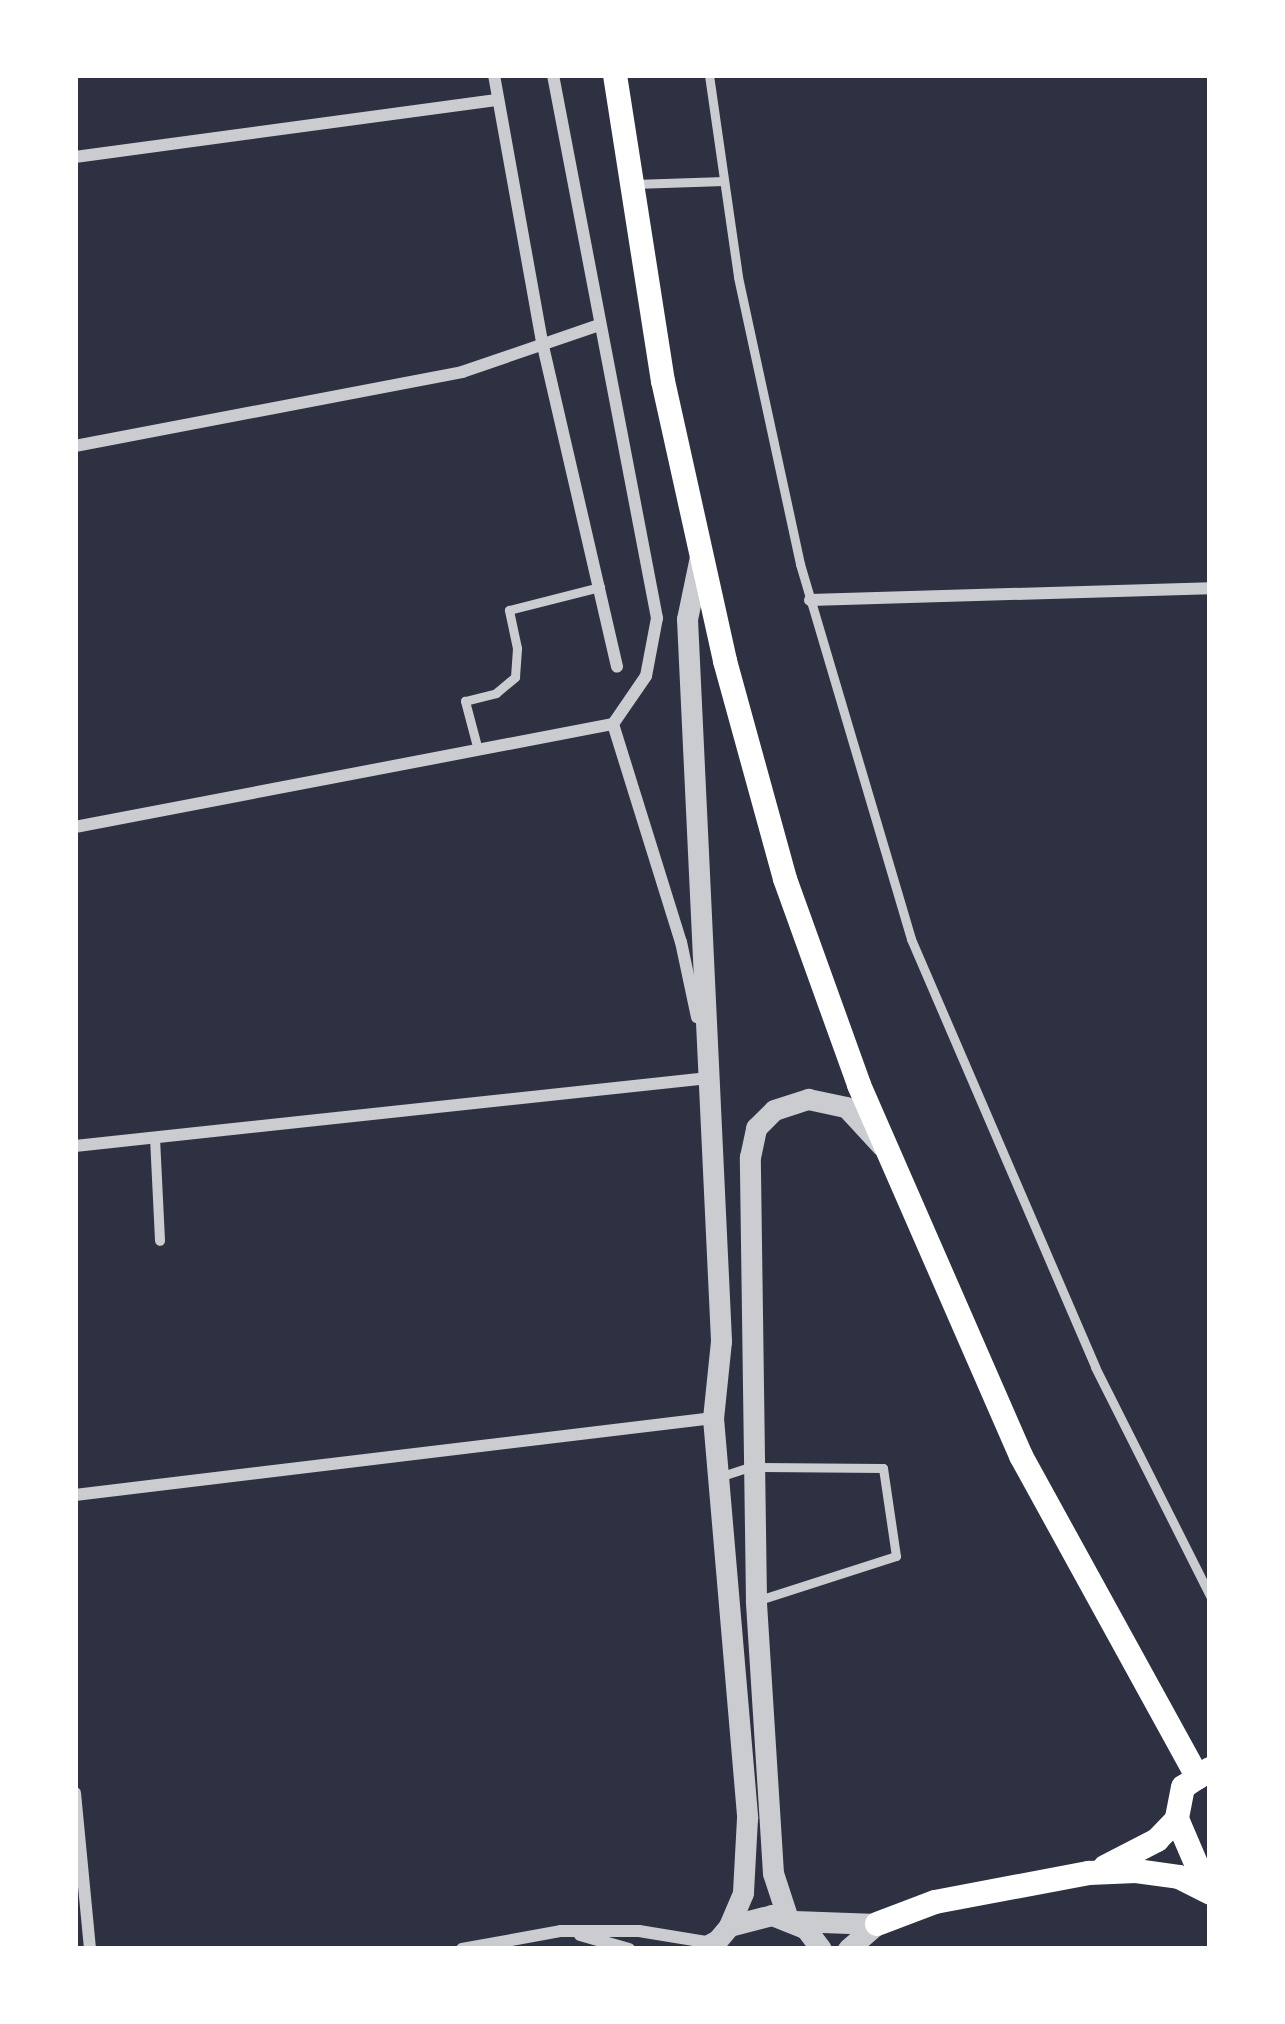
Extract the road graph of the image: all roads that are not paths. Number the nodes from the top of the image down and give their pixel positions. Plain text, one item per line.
1 (494, 75) edge
2 (553, 75) edge
3 (615, 75) edge
4 (709, 75) edge
5 (498, 100) junction
6 (75, 157) edge
7 (724, 181) junction
8 (631, 184) junction
9 (599, 325) junction
10 (543, 346) junction
11 (75, 446) edge
12 (701, 552) junction
13 (600, 587) junction
14 (1210, 588) edge
15 (810, 601) junction
16 (617, 667) dead end
17 (613, 724) junction
18 (478, 750) junction
19 (75, 827) edge
20 (709, 1082) junction
21 (154, 1138) junction
22 (75, 1146) edge
23 (886, 1150) junction
24 (160, 1240) dead end
25 (713, 1418) junction
26 (750, 1467) junction
27 (719, 1477) junction
28 (75, 1495) edge
29 (1210, 1597) edge
30 (756, 1601) junction
31 (1204, 1773) edge
32 (75, 1793) edge
33 (1177, 1819) junction
34 (1089, 1873) junction
35 (1210, 1880) edge
36 (1210, 1893) edge
37 (791, 1920) junction
38 (878, 1924) junction
39 (561, 1931) junction
40 (719, 1937) edge
41 (470, 1948) edge
42 (90, 1949) edge
43 (628, 1949) edge
44 (821, 1949) edge
45 (848, 1949) edge

1 - 5 street
2 - 9 street
3 - 8 main road
4 - 7 lane
5 - 6 street
5 - 10 street
7 - 8 lane
7 - 15 lane
8 - 12 main road
9 - 10 street
9 - 17 street
10 - 11 street
10 - 13 street
12 - 20 street
12 - 23 main road
13 - 16 street
13 - 18 lane
14 - 15 street
15 - 29 lane
17 - 18 street
17 - 20 street
18 - 19 street
20 - 21 street
20 - 25 street
21 - 22 street
21 - 24 street
23 - 26 street
23 - 31 main road
25 - 27 street
25 - 28 street
26 - 27 lane
26 - 30 street
26 - 30 lane
27 - 40 street
30 - 37 street
31 - 33 main road
32 - 42 street
33 - 34 main road
33 - 35 main road
34 - 36 main road
34 - 38 main road
37 - 38 street
37 - 40 street
37 - 44 street
38 - 45 street
39 - 40 street
39 - 41 street
39 - 43 street

